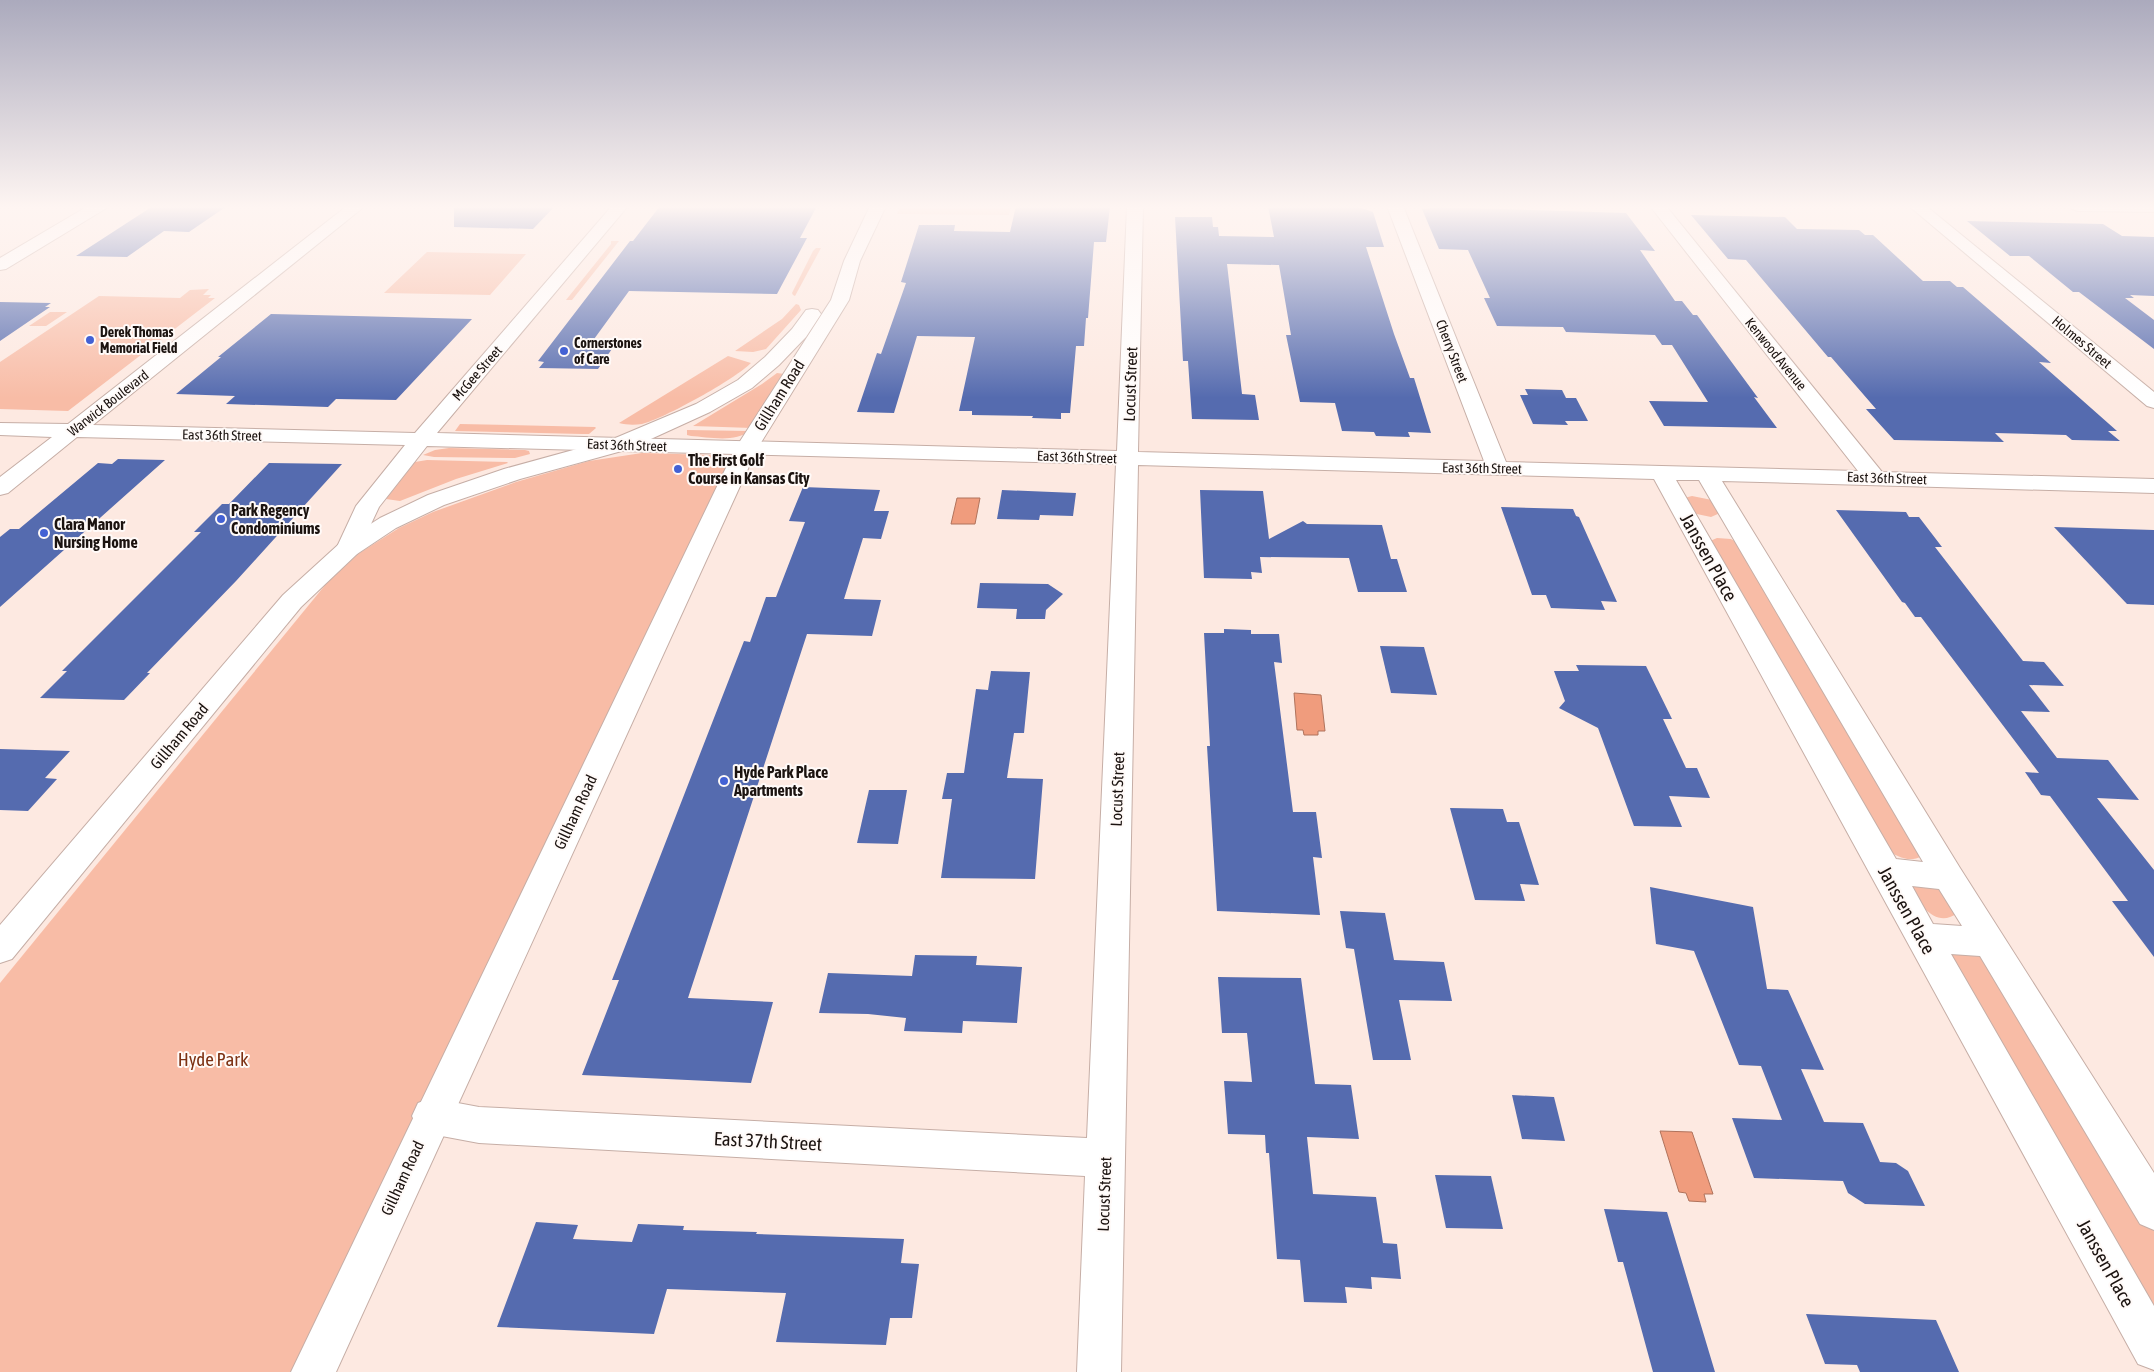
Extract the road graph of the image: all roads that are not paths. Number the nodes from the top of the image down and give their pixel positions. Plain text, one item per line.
1 (276, 270) edge
2 (565, 270) edge
3 (845, 270) edge
4 (849, 270) edge
5 (1133, 270) edge
6 (1420, 270) edge
7 (1709, 270) edge
8 (1994, 270) edge
9 (2154, 402) edge
10 (0, 430) edge
11 (72, 431) junction
12 (421, 439) junction
13 (621, 444) junction
14 (746, 449) junction
15 (1128, 459) junction
16 (1498, 468) junction
17 (1660, 472) junction
18 (1706, 473) junction
19 (1875, 478) junction
20 (2154, 486) edge
21 (0, 488) edge
22 (1691, 526) junction
23 (1740, 529) junction
24 (348, 549) junction
25 (1886, 871) junction
26 (1949, 877) junction
27 (1922, 938) junction
28 (1989, 943) junction
29 (0, 949) edge
30 (431, 1116) junction
31 (1105, 1158) junction
32 (2154, 1210) edge
33 (2154, 1348) edge
34 (312, 1372) edge
35 (1099, 1372) edge

1 - 11 street, Warwick Boulevard
2 - 12 street, McGee Street
3 - 13 street, Gillham Road
4 - 14 street, Gillham Road
5 - 15 street, Locust Street
6 - 16 street, Cherry Street
7 - 19 street, Kenwood Avenue
8 - 9 street, Holmes Street
10 - 11 street, East 36th Street
11 - 12 street, East 36th Street
11 - 21 street, Warwick Boulevard
12 - 13 street, East 36th Street
12 - 24 street, McGee Street
13 - 14 street, East 36th Street
13 - 24 street, Gillham Road
14 - 15 street, East 36th Street
14 - 30 street, Gillham Road
15 - 16 street, East 36th Street
15 - 31 street, Locust Street
16 - 17 street, East 36th Street
17 - 18 street, East 36th Street
17 - 22 street, Janssen Place
18 - 19 street, East 36th Street
18 - 23 street
19 - 20 street, East 36th Street
22 - 23 street
22 - 25 street, Janssen Place
23 - 26 street
24 - 29 street, Gillham Road
25 - 26 street
25 - 27 street, Janssen Place
26 - 28 street
27 - 28 street
27 - 33 street, Janssen Place
28 - 32 street
30 - 31 street, East 37th Street
30 - 34 street, Gillham Road
31 - 35 street, Locust Street

